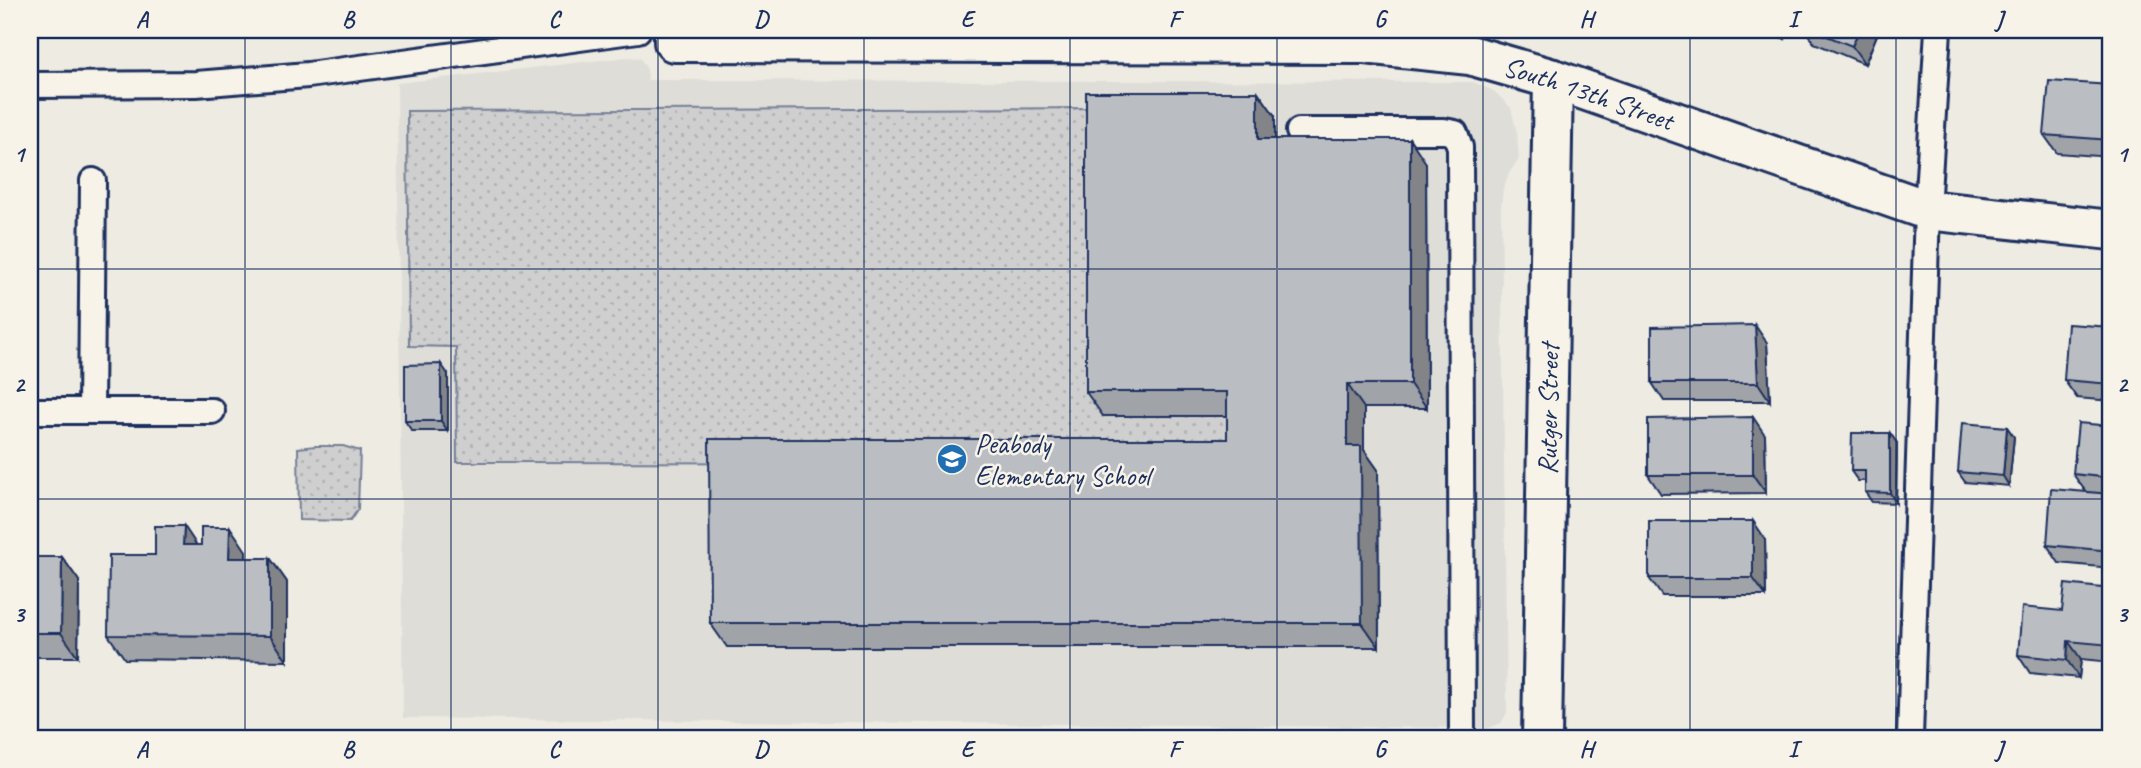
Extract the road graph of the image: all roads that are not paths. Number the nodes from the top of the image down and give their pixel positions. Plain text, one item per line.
1 (638, 30) edge
2 (1938, 30) edge
3 (674, 36) edge
4 (1553, 79) junction
5 (30, 85) edge
6 (1299, 131) dead end
7 (93, 181) dead end
8 (1927, 210) junction
9 (2111, 230) edge
10 (30, 411) edge
11 (91, 411) junction
12 (212, 411) dead end
13 (1462, 738) edge
14 (1542, 738) edge
15 (1910, 738) edge

1 - 5 lane
2 - 8 lane
3 - 4 street, South 13th Street
4 - 8 street, South 13th Street
4 - 14 street, Rutger Street
6 - 13 lane
7 - 11 lane
8 - 9 street, South 13th Street
8 - 15 lane
10 - 11 lane
11 - 12 lane

